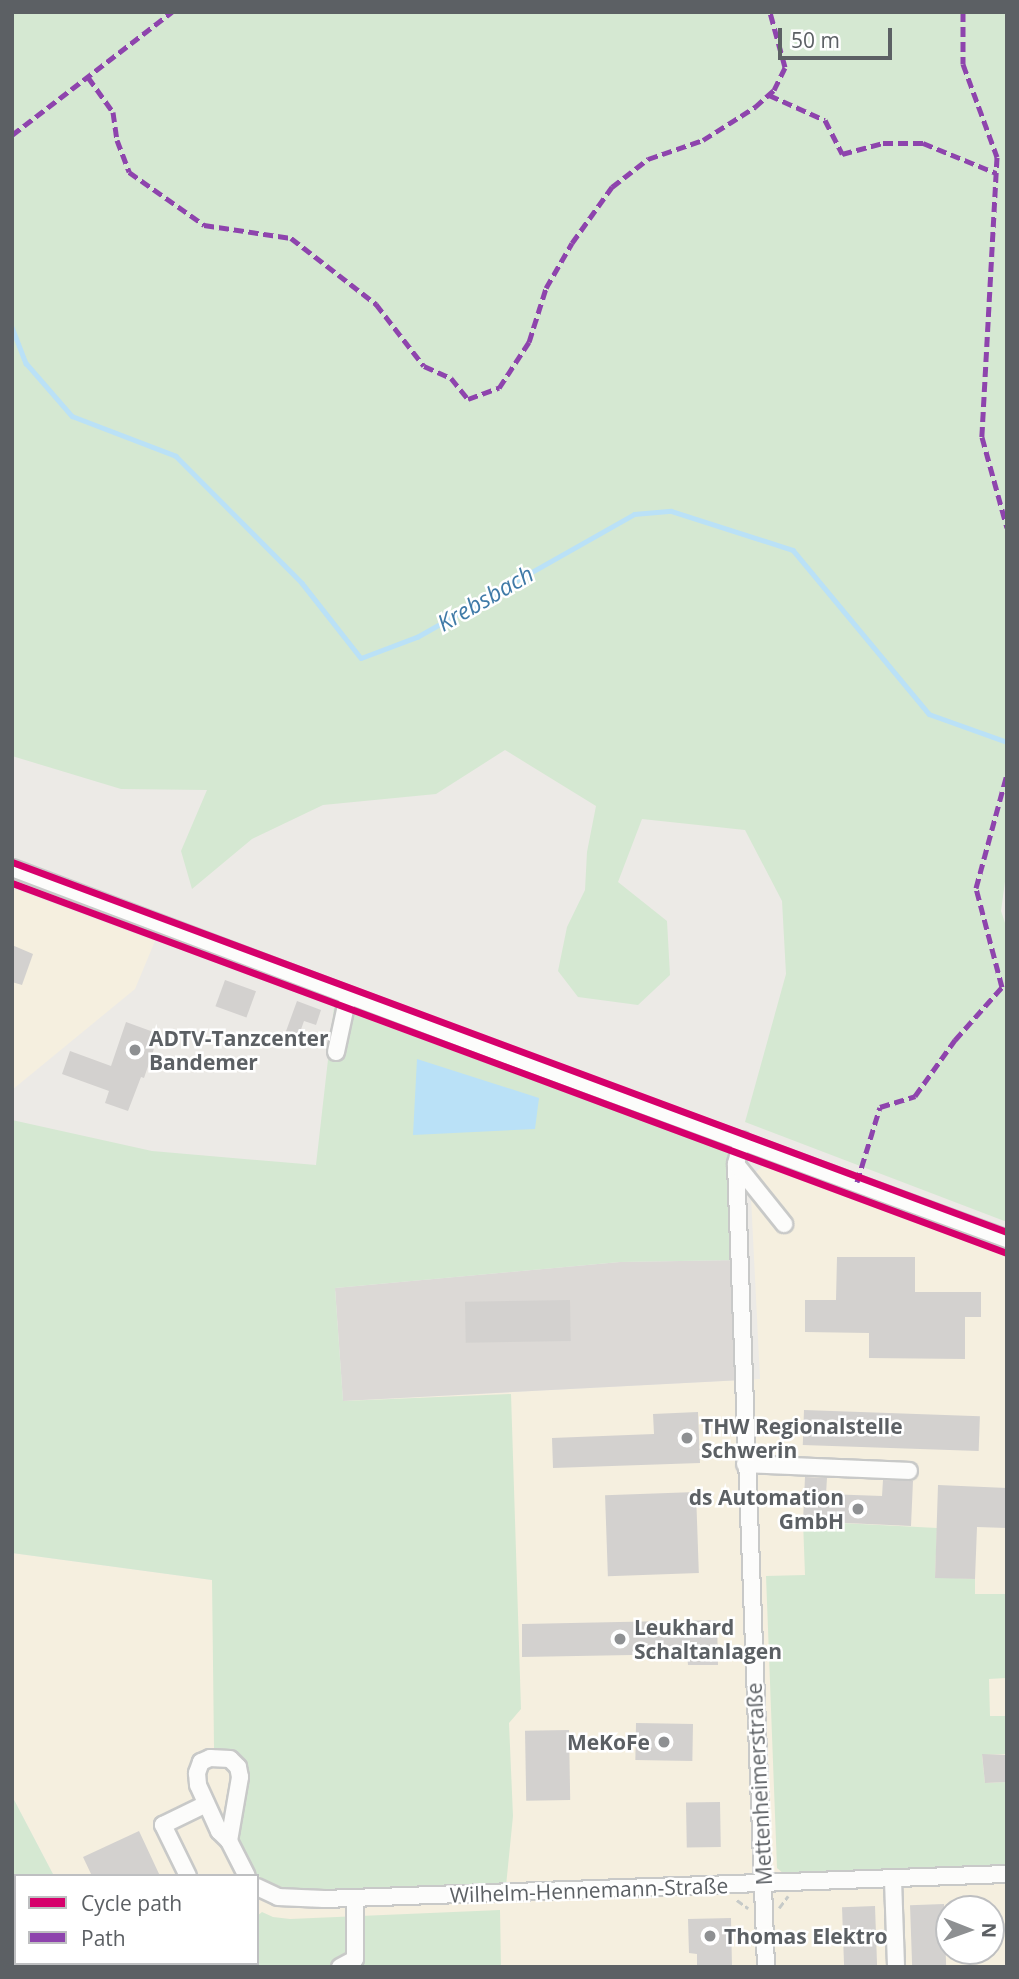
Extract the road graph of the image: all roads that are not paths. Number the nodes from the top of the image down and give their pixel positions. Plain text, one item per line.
1 (12, 868) edge
2 (348, 996) junction
3 (336, 1052) dead end
4 (742, 1140) junction
5 (736, 1164) junction
6 (785, 1224) dead end
7 (1007, 1239) edge
8 (745, 1464) junction
9 (909, 1471) dead end
10 (206, 1804) junction
11 (229, 1840) junction
12 (187, 1874) edge
13 (246, 1874) edge
14 (1007, 1874) edge
15 (893, 1880) junction
16 (764, 1884) junction
17 (260, 1895) edge
18 (355, 1898) junction
19 (340, 1967) edge
20 (766, 1967) edge
21 (896, 1967) edge

1 - 2 street
2 - 3 street
2 - 4 street
4 - 5 street, Mettenheimerstraße
4 - 7 street
5 - 6 street
5 - 8 street, Mettenheimerstraße
8 - 9 street
8 - 16 street, Mettenheimerstraße
10 - 11 street
10 - 11 street
10 - 12 street
11 - 13 street
14 - 15 street, Wilhelm-Hennemann-Straße
15 - 16 street, Wilhelm-Hennemann-Straße
15 - 21 street
16 - 18 street, Wilhelm-Hennemann-Straße
16 - 20 street, Mettenheimerstraße
17 - 18 street, Wilhelm-Hennemann-Straße
18 - 19 street

